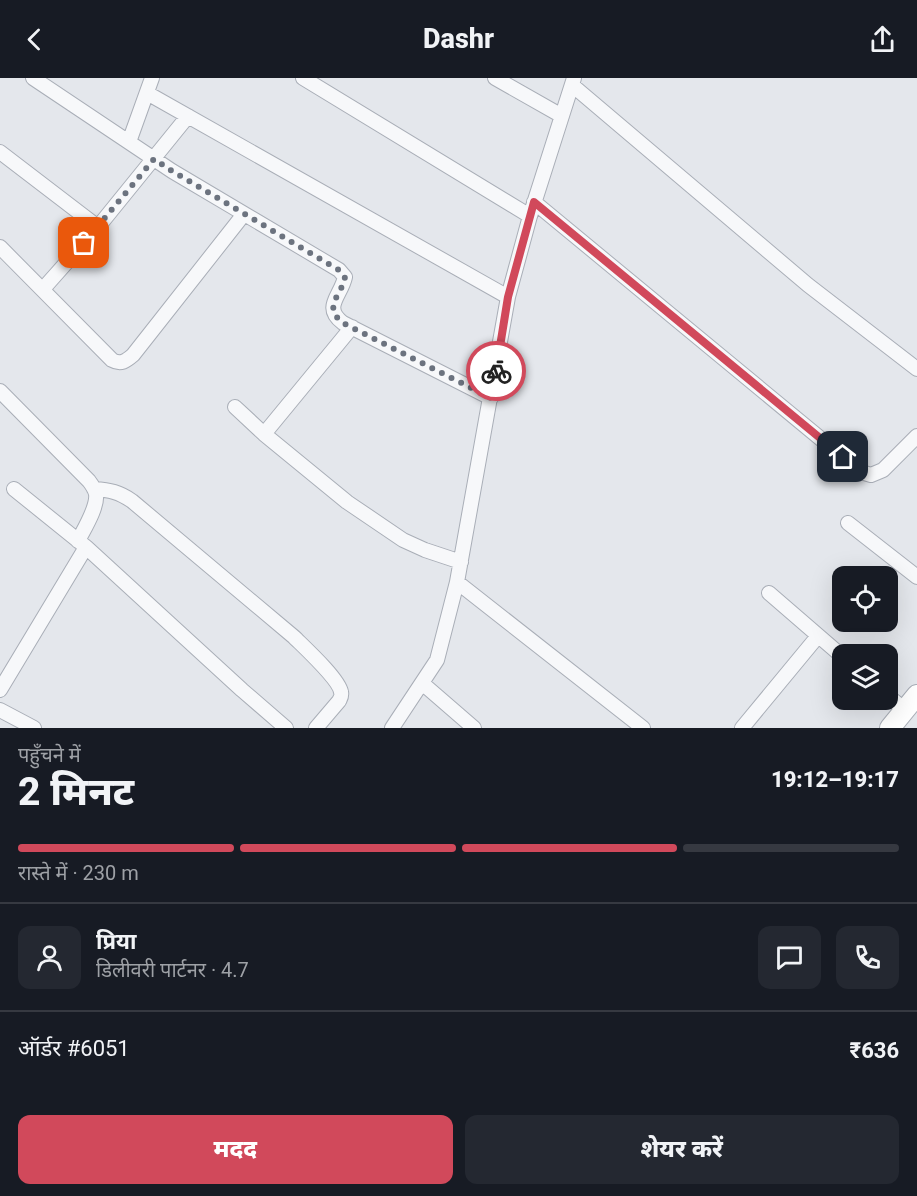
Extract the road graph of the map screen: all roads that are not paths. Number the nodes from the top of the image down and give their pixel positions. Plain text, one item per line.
1 (33, 78) edge
2 (153, 78) edge
3 (303, 78) edge
4 (495, 78) edge
5 (573, 81) edge
6 (147, 93) junction
7 (188, 116) junction
8 (562, 116) junction
9 (129, 142) junction
10 (0, 152) edge
11 (154, 159) junction
12 (532, 209) junction
13 (244, 214) junction
14 (98, 227) junction
15 (0, 247) edge
16 (42, 289) junction
17 (508, 297) junction
18 (352, 327) junction
19 (917, 369) edge
20 (0, 392) edge
21 (491, 398) junction
22 (235, 406) dead end
23 (264, 434) junction
24 (917, 437) edge
25 (14, 489) dead end
26 (94, 489) junction
27 (848, 523) dead end
28 (82, 544) junction
29 (461, 562) junction
30 (917, 577) edge
31 (458, 582) junction
32 (769, 593) dead end
33 (818, 636) junction
34 (832, 648) edge
35 (422, 683) junction
36 (0, 690) edge
37 (911, 703) edge
38 (0, 710) edge
39 (34, 728) edge
40 (286, 728) edge
41 (316, 728) edge
42 (392, 728) edge
43 (474, 728) edge
44 (643, 728) edge
45 (742, 728) edge
46 (891, 728) edge

1 - 9 street
2 - 6 street
3 - 12 street
4 - 8 street
5 - 8 street
5 - 19 street
6 - 7 street
6 - 9 street
7 - 11 street
7 - 17 street
8 - 12 street
9 - 11 street
10 - 14 street
11 - 13 street
11 - 14 street
12 - 17 street
12 - 24 street
13 - 16 street
13 - 18 street
14 - 16 street
15 - 16 street
17 - 21 street
18 - 21 street
18 - 23 street
20 - 26 street
21 - 29 street
22 - 23 street
23 - 29 street
25 - 28 street
26 - 28 street
26 - 41 street
27 - 30 street
28 - 36 street
28 - 40 street
29 - 31 street
31 - 35 street
31 - 44 street
32 - 33 street
33 - 34 street
33 - 45 street
35 - 42 street
35 - 43 street
37 - 46 street
38 - 39 street

